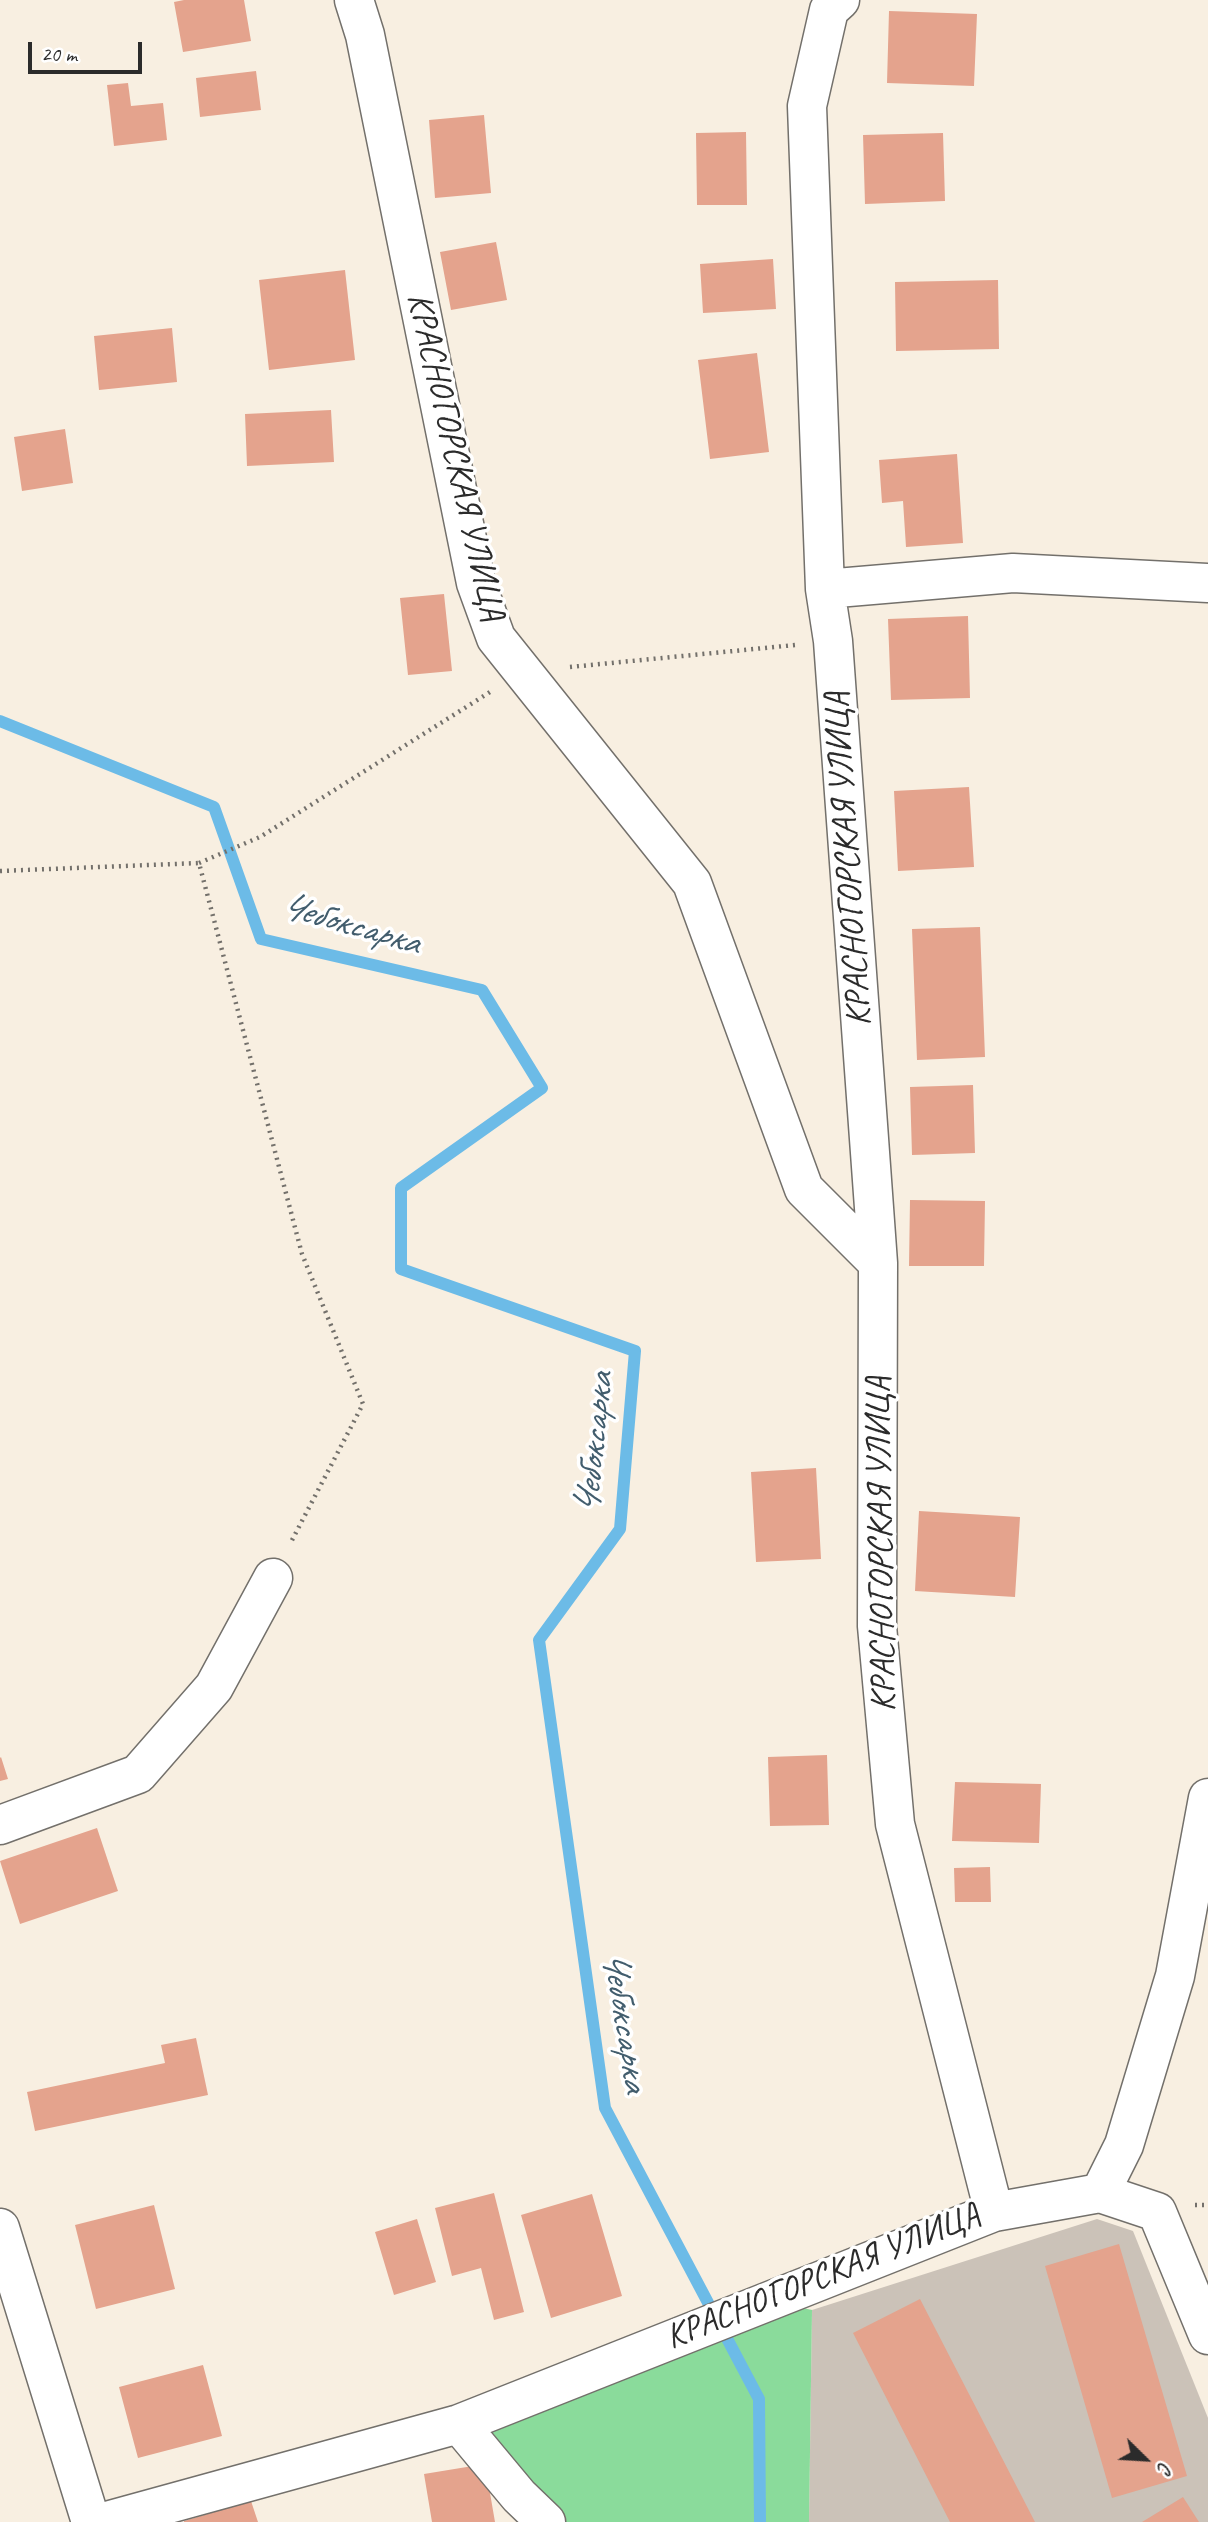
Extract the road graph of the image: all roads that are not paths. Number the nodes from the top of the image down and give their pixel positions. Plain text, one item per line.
1 (354, 0) edge
2 (840, 0) edge
3 (1208, 583) edge
4 (825, 589) junction
5 (878, 1263) junction
6 (273, 1578) road end
7 (1208, 1798) edge
8 (0, 1825) edge
9 (1100, 2193) junction
10 (994, 2212) junction
11 (0, 2228) edge
12 (1208, 2335) edge
13 (459, 2424) junction
14 (91, 2522) edge
15 (103, 2522) edge
16 (546, 2522) edge

1 - 5 street, КРАСНОГОРСКАЯ УЛИЦА
2 - 4 street, КРАСНОГОРСКАЯ УЛИЦА
3 - 4 street
4 - 5 street, КРАСНОГОРСКАЯ УЛИЦА
5 - 10 street, КРАСНОГОРСКАЯ УЛИЦА
6 - 8 street
7 - 9 street
9 - 10 street
9 - 12 street
10 - 13 street, КРАСНОГОРСКАЯ УЛИЦА
11 - 14 street
13 - 15 street, КРАСНОГОРСКАЯ УЛИЦА
13 - 16 street

